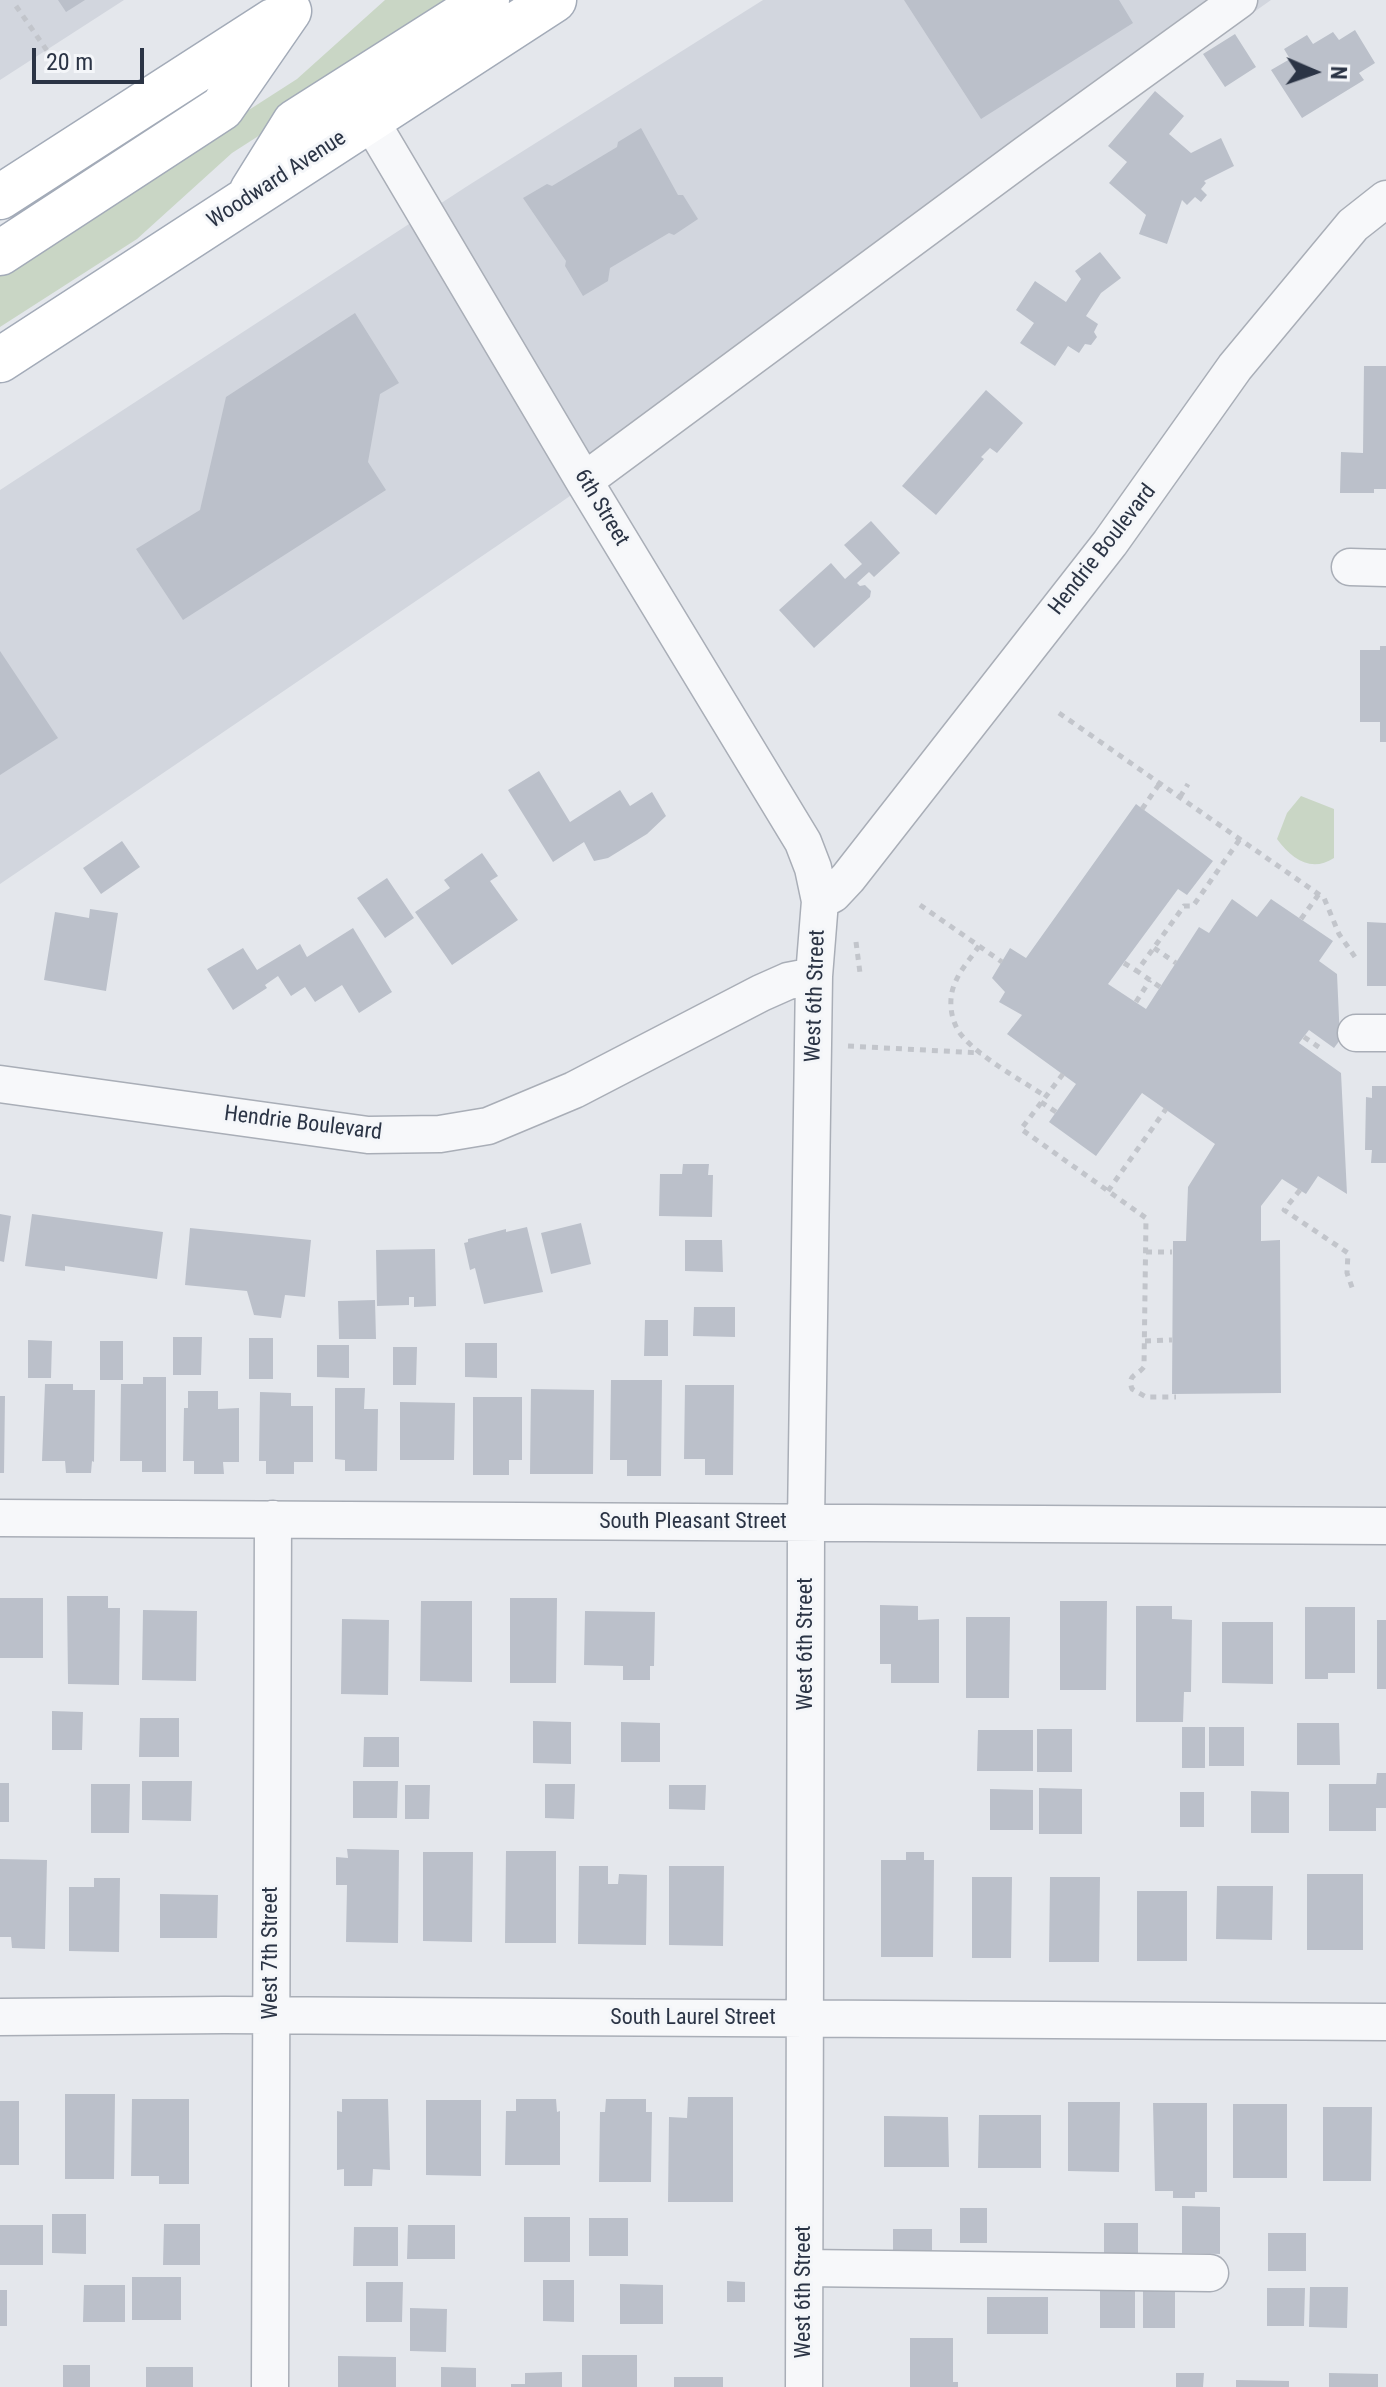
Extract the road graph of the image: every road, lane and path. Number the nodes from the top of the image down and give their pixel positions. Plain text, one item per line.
1 (487, 0) edge
2 (554, 0) edge
3 (1239, 0) edge
4 (293, 4) edge
5 (16, 6) dead end
6 (50, 55) dead end
7 (370, 120) junction
8 (0, 197) edge
9 (1386, 199) edge
10 (247, 200) junction
11 (0, 253) edge
12 (0, 360) edge
13 (584, 481) junction
14 (1350, 567) dead end
15 (1386, 568) edge
16 (1059, 713) dead end
17 (1160, 783) junction
18 (1188, 784) dead end
19 (1180, 797) junction
20 (1142, 809) dead end
21 (1240, 839) junction
22 (1319, 894) junction
23 (820, 901) junction
24 (920, 905) dead end
25 (1301, 919) dead end
26 (979, 946) junction
27 (1153, 948) junction
28 (1355, 957) dead end
29 (1002, 962) dead end
30 (1124, 963) dead end
31 (1176, 963) dead end
32 (1137, 971) junction
33 (814, 976) junction
34 (1150, 980) junction
35 (1160, 987) dead end
36 (1136, 1002) dead end
37 (861, 1046) dead end
38 (982, 1053) junction
39 (1063, 1074) dead end
40 (0, 1084) edge
41 (1043, 1099) junction
42 (1166, 1109) dead end
43 (1056, 1112) dead end
44 (1300, 1190) dead end
45 (1108, 1191) junction
46 (1146, 1252) junction
47 (1172, 1252) dead end
48 (1354, 1293) dead end
49 (1172, 1340) dead end
50 (1145, 1341) junction
51 (1176, 1397) dead end
52 (0, 1518) edge
53 (273, 1519) junction
54 (806, 1522) junction
55 (1386, 1526) edge
56 (270, 2016) junction
57 (0, 2017) edge
58 (806, 2018) junction
59 (1386, 2022) edge
60 (805, 2268) junction
61 (1210, 2273) dead end
62 (270, 2387) edge
63 (804, 2387) edge

1 - 10 main road
2 - 7 main road, Woodward Avenue
3 - 13 street
4 - 8 main road
4 - 11 main road
5 - 6 path
7 - 10 main road, Woodward Avenue
7 - 13 street, 6th Street
9 - 23 street, Hendrie Boulevard
10 - 12 main road, Woodward Avenue
13 - 23 street, 6th Street
14 - 15 street
16 - 17 path
17 - 19 path
17 - 20 path
18 - 19 path
19 - 21 path
21 - 22 path
21 - 27 path
22 - 25 path
22 - 28 path
23 - 33 street, West 6th Street
24 - 26 path
26 - 29 path
26 - 38 path
27 - 31 path
27 - 32 path
30 - 32 path
32 - 34 path
33 - 40 street, Hendrie Boulevard
33 - 54 street, West 6th Street
34 - 35 path
34 - 36 path
37 - 38 path
38 - 41 path
39 - 41 path
41 - 43 path
41 - 45 path
42 - 45 path
44 - 48 path
45 - 46 path
46 - 47 path
46 - 50 path
49 - 50 path
50 - 51 path
52 - 53 street, South Pleasant Street
53 - 54 street, South Pleasant Street
53 - 56 street, West 7th Street
54 - 55 street, South Pleasant Street
54 - 58 street, West 6th Street
56 - 57 street, South Laurel Street
56 - 58 street, South Laurel Street
56 - 62 street, West 7th Street
58 - 59 street, South Laurel Street
58 - 60 street, West 6th Street
60 - 61 street
60 - 63 street, West 6th Street

